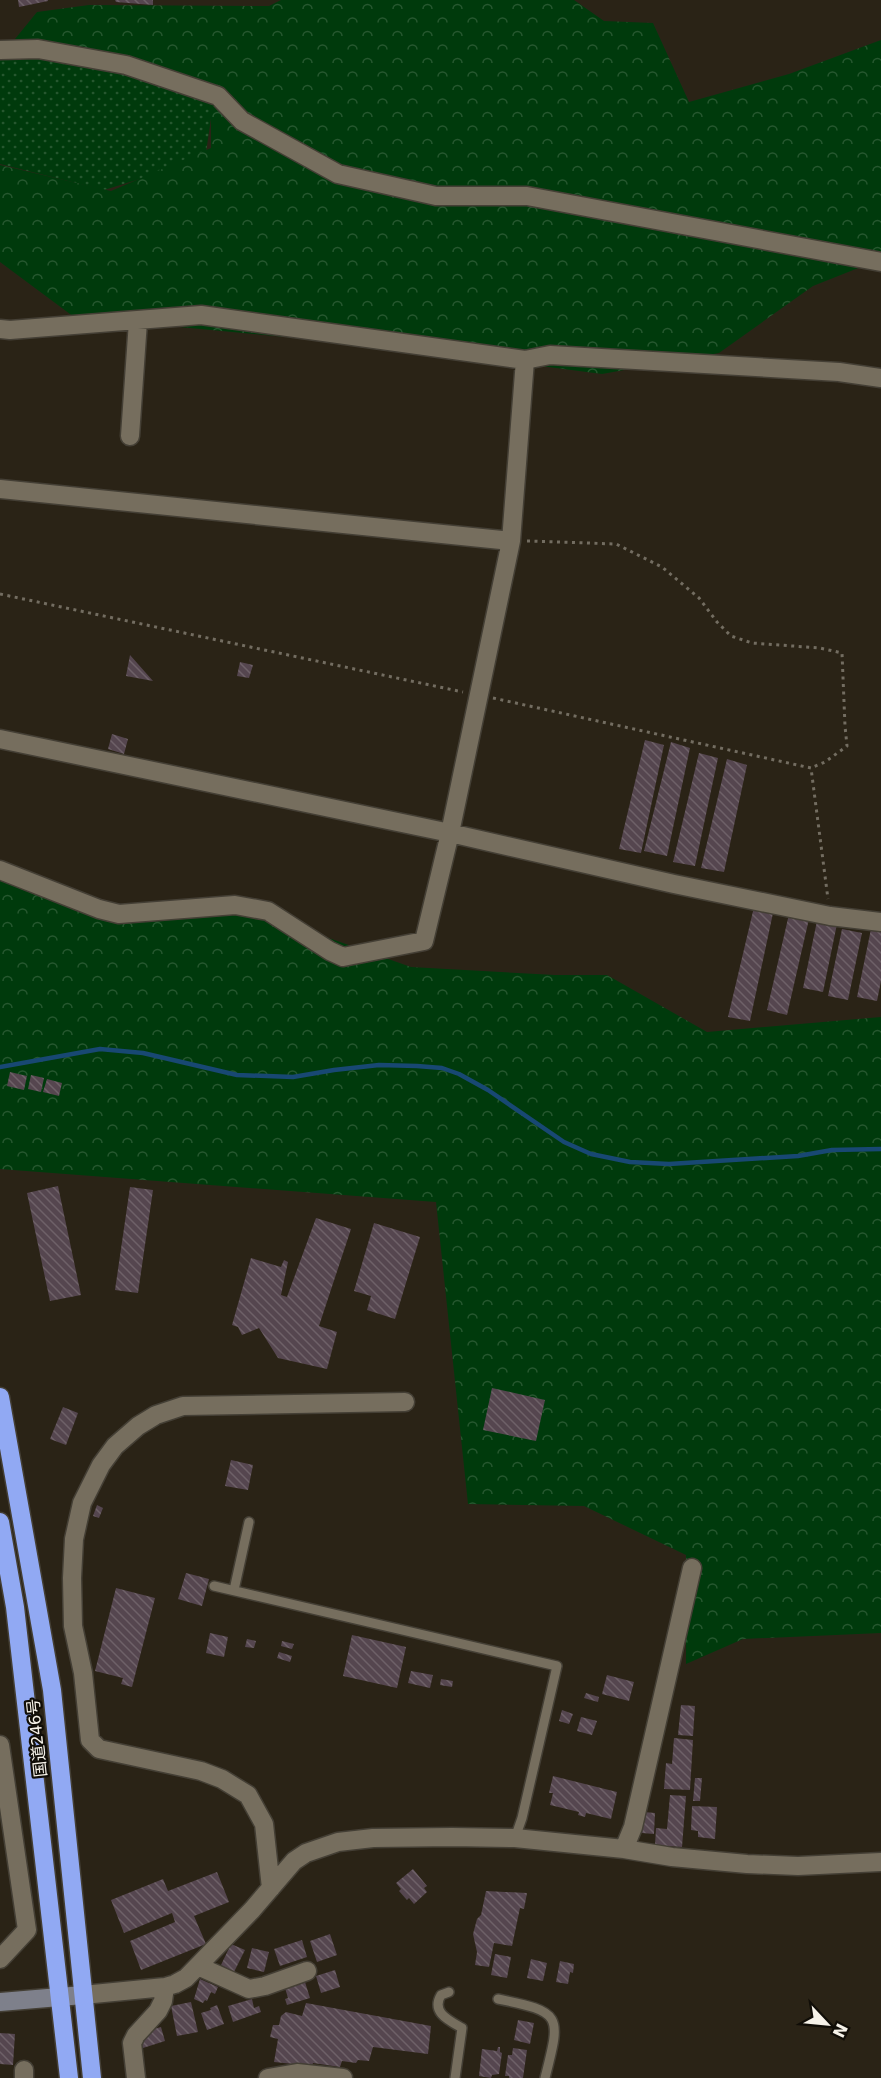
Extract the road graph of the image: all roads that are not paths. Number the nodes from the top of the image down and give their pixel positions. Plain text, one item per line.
1 (0, 50) edge
2 (881, 262) edge
3 (138, 321) junction
4 (0, 329) edge
5 (525, 360) junction
6 (881, 378) edge
7 (130, 436) dead end
8 (0, 489) edge
9 (510, 541) junction
10 (0, 739) edge
11 (450, 833) junction
12 (0, 870) edge
13 (881, 922) edge
14 (0, 1397) edge
15 (405, 1402) dead end
16 (0, 1522) edge
17 (249, 1522) dead end
18 (692, 1568) dead end
19 (214, 1586) dead end
20 (234, 1590) junction
21 (0, 1745) edge
22 (515, 1838) junction
23 (624, 1849) junction
24 (881, 1862) edge
25 (271, 1888) junction
26 (0, 1959) edge
27 (198, 1966) junction
28 (307, 1971) dead end
29 (165, 1987) junction
30 (449, 1992) dead end
31 (83, 1995) junction
32 (60, 1997) junction
33 (498, 1999) dead end
34 (0, 2002) edge
35 (69, 2078) edge
36 (92, 2078) edge
37 (136, 2078) edge
38 (268, 2078) edge
39 (343, 2078) edge
40 (455, 2078) edge
41 (545, 2078) edge

1 - 2 street
3 - 4 street
3 - 5 street
3 - 7 street
5 - 6 street
5 - 9 street
8 - 9 street
9 - 11 street
10 - 11 street
11 - 12 street
11 - 13 street
14 - 31 highway, 国道246号
15 - 25 street
16 - 32 highway, 国道246号
17 - 20 lane
18 - 23 street
19 - 20 lane
20 - 22 lane
21 - 26 street
22 - 23 street
22 - 25 street
23 - 24 street
25 - 27 street
27 - 28 street
27 - 29 street
29 - 31 street
29 - 37 street
30 - 40 lane
31 - 32 street
31 - 36 highway, 国道246号
32 - 34 street
32 - 35 highway, 国道246号
33 - 41 lane
38 - 39 street

